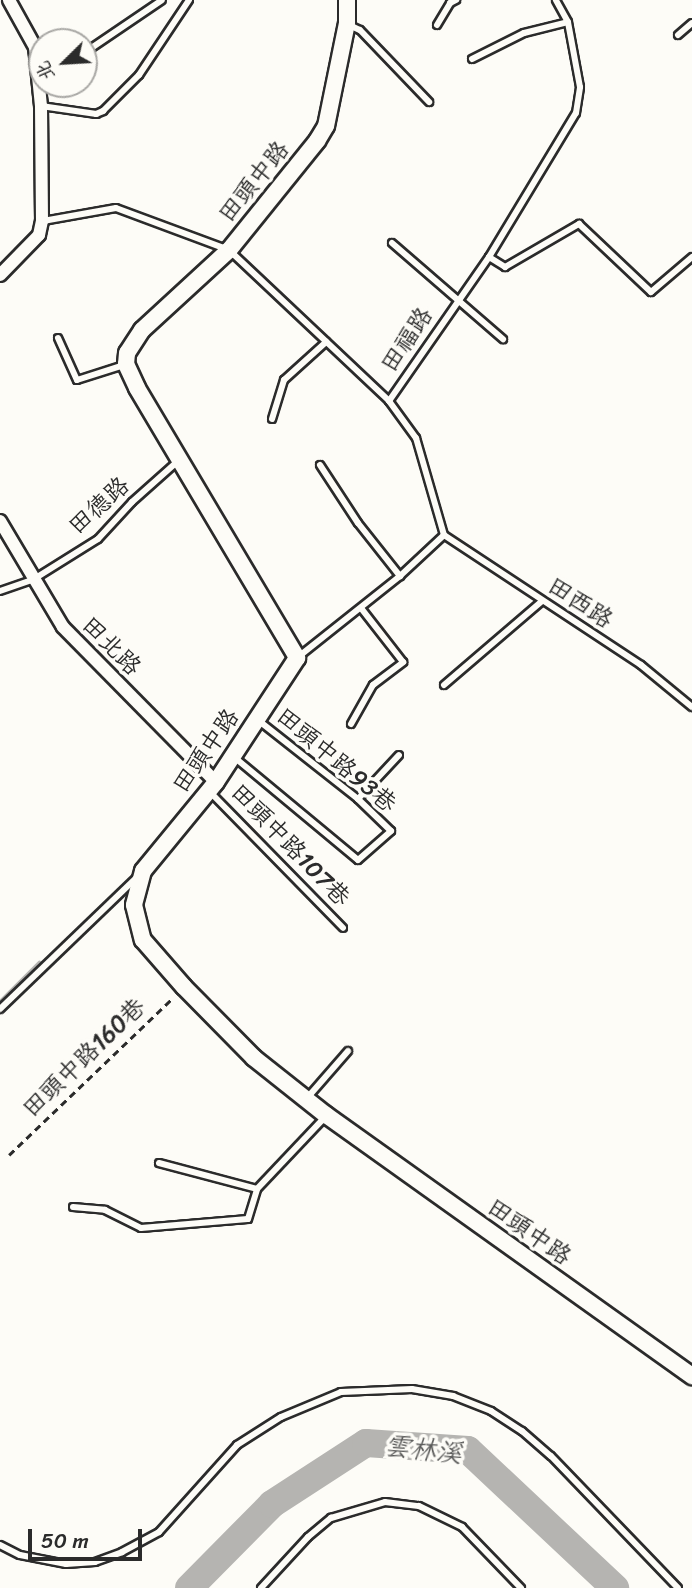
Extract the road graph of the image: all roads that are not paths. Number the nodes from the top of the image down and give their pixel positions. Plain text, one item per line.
1 (9, 0) edge
2 (162, 0) edge
3 (189, 0) edge
4 (347, 0) edge
5 (456, 0) edge
6 (556, 0) edge
7 (568, 22) junction
8 (346, 23) junction
9 (692, 23) edge
10 (438, 25) dead end
11 (28, 34) edge
12 (678, 35) dead end
13 (98, 43) edge
14 (472, 59) dead end
15 (41, 98) edge
16 (429, 102) dead end
17 (41, 106) junction
18 (42, 221) junction
19 (392, 243) dead end
20 (229, 250) junction
21 (489, 257) junction
22 (692, 257) edge
23 (0, 275) edge
24 (457, 300) junction
25 (58, 338) dead end
26 (503, 339) dead end
27 (326, 342) junction
28 (126, 364) junction
29 (389, 401) junction
30 (272, 419) dead end
31 (180, 460) junction
32 (320, 465) dead end
33 (0, 521) edge
34 (444, 536) junction
35 (400, 576) junction
36 (34, 579) junction
37 (0, 591) edge
38 (541, 602) junction
39 (361, 608) junction
40 (296, 659) junction
41 (444, 685) dead end
42 (692, 707) edge
43 (257, 719) junction
44 (351, 724) dead end
45 (233, 755) junction
46 (399, 755) dead end
47 (212, 786) junction
48 (358, 799) junction
49 (144, 871) junction
50 (343, 928) dead end
51 (0, 1009) edge
52 (348, 1051) dead end
53 (306, 1099) junction
54 (326, 1115) junction
55 (159, 1163) dead end
56 (257, 1189) junction
57 (73, 1207) dead end
58 (692, 1376) edge
59 (0, 1545) edge
60 (261, 1588) edge
61 (521, 1588) edge
62 (678, 1588) edge

1 - 11 street
2 - 13 lane
3 - 17 lane
4 - 8 street, 田頭中路
5 - 10 lane
6 - 7 lane, 田福路
7 - 14 lane
7 - 21 lane, 田福路
8 - 16 lane
8 - 20 street, 田頭中路
9 - 12 lane
15 - 17 street
17 - 18 street
18 - 20 lane
18 - 23 street
19 - 24 lane
20 - 27 lane
20 - 28 street, 田頭中路
21 - 22 lane
21 - 24 lane, 田福路
24 - 26 lane
24 - 29 lane, 田福路
25 - 28 lane
27 - 29 lane
27 - 30 lane
28 - 31 street
29 - 34 lane, 田福路
31 - 36 lane, 田德路
31 - 40 street
32 - 35 lane
33 - 36 street, 田北路
34 - 35 lane
34 - 38 lane, 田西路
35 - 39 lane
36 - 37 lane, 田德路
36 - 47 street, 田北路
38 - 41 lane
38 - 42 lane, 田西路
39 - 40 lane
39 - 44 lane
40 - 43 street, 田頭中路
43 - 45 street, 田頭中路
43 - 48 lane, 田頭中路93巷
45 - 47 street, 田頭中路
45 - 48 lane, 田頭中路93巷
46 - 48 lane
47 - 49 street, 田頭中路
47 - 50 lane, 田頭中路107巷
49 - 51 lane
49 - 53 street, 田頭中路
52 - 53 lane
53 - 54 street, 田頭中路
54 - 56 lane
54 - 58 street, 田頭中路
55 - 56 lane
56 - 57 lane
59 - 62 lane
60 - 61 lane

